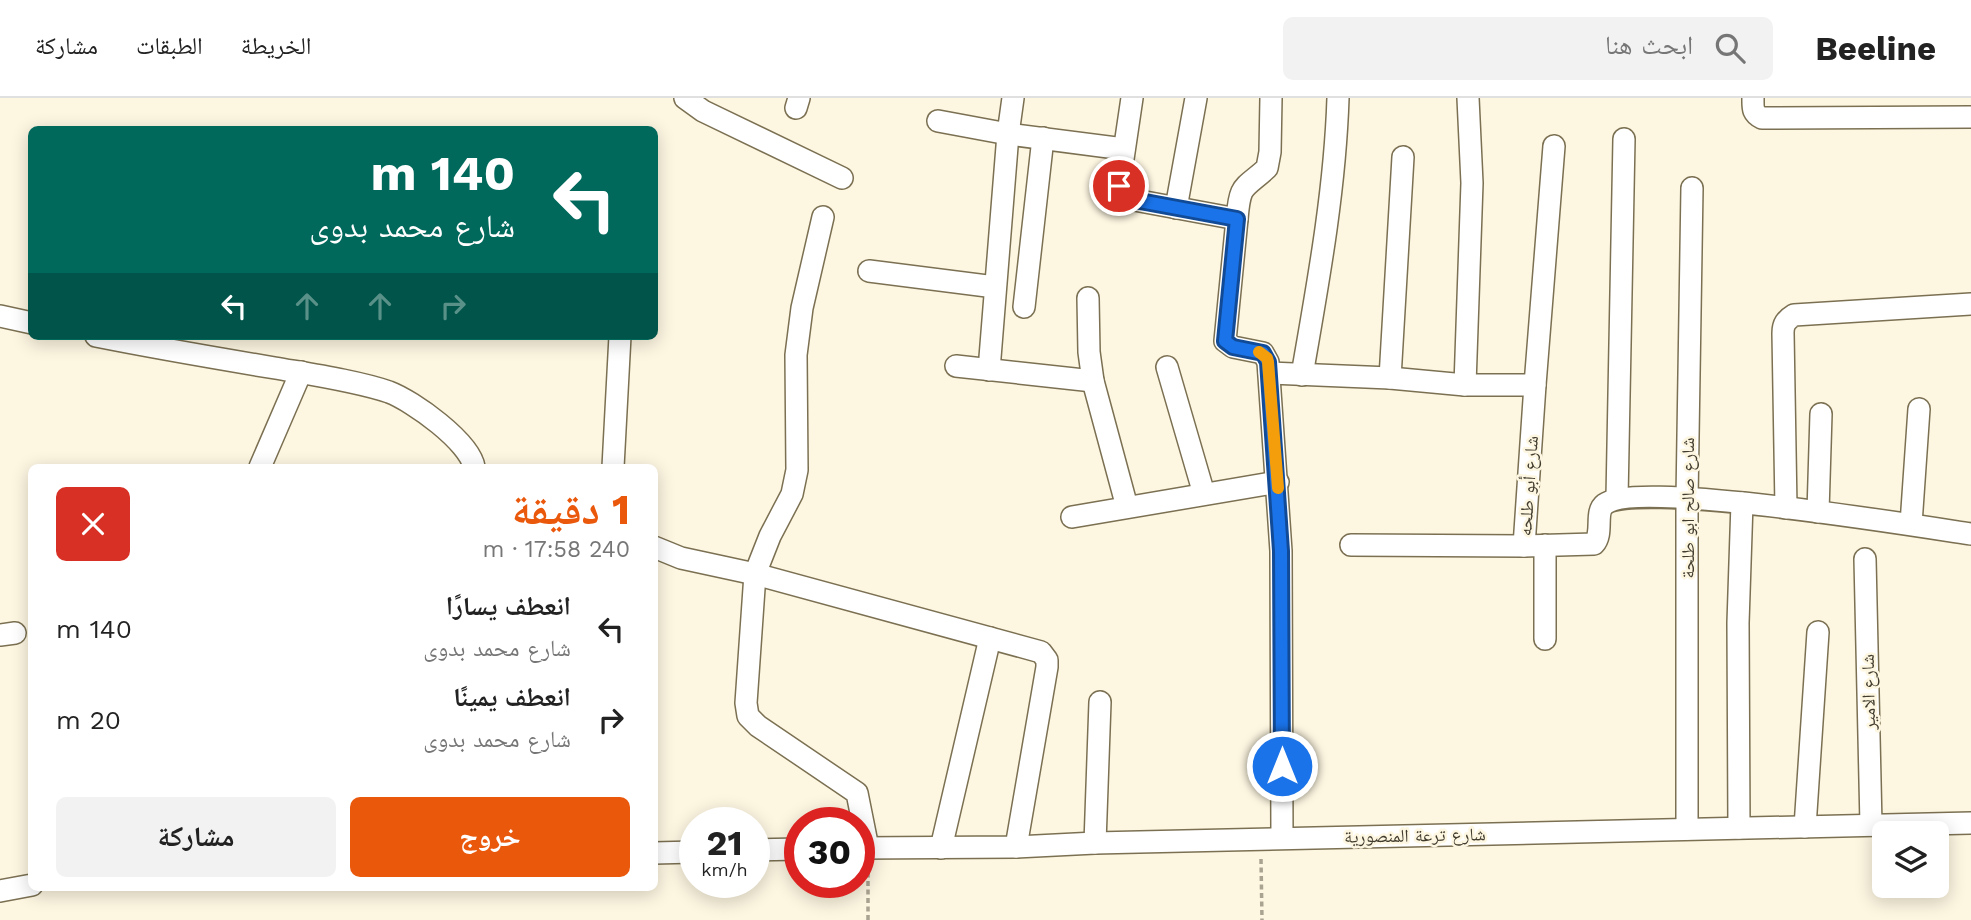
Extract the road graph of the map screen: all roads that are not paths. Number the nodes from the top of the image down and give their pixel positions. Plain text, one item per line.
1 (685, 98) edge
2 (1013, 98) edge
3 (1132, 98) edge
4 (1196, 98) edge
5 (1271, 98) edge
6 (1338, 98) edge
7 (1468, 98) edge
8 (1754, 98) edge
9 (1971, 117) edge
10 (938, 121) dead end
11 (1008, 134) junction
12 (1042, 138) junction
13 (1624, 139) dead end
14 (1554, 146) dead end
15 (1124, 149) junction
16 (1403, 157) dead end
17 (842, 178) dead end
18 (1692, 188) dead end
19 (1176, 208) junction
20 (823, 217) dead end
21 (1237, 219) junction
22 (869, 271) dead end
23 (995, 287) junction
24 (1088, 298) dead end
25 (1971, 304) edge
26 (1024, 307) dead end
27 (0, 316) edge
28 (28, 322) edge
29 (119, 340) edge
30 (620, 340) edge
31 (956, 366) dead end
32 (1167, 367) dead end
33 (989, 370) junction
34 (301, 372) junction
35 (1269, 373) junction
36 (1302, 375) junction
37 (1390, 378) junction
38 (1093, 381) junction
39 (1465, 385) junction
40 (1535, 385) junction
41 (1919, 409) dead end
42 (1821, 414) dead end
43 (261, 464) edge
44 (474, 464) edge
45 (613, 464) edge
46 (1278, 482) junction
47 (1204, 494) junction
48 (1617, 498) junction
49 (1687, 498) junction
50 (1742, 502) junction
51 (1127, 507) junction
52 (1786, 508) junction
53 (1818, 512) junction
54 (1072, 517) dead end
55 (1911, 524) junction
56 (1971, 534) edge
57 (1351, 545) dead end
58 (1534, 545) junction
59 (658, 549) edge
60 (1865, 559) dead end
61 (755, 574) junction
62 (1818, 632) dead end
63 (990, 638) junction
64 (1545, 639) dead end
65 (1100, 702) dead end
66 (859, 807) edge
67 (1971, 823) edge
68 (1871, 825) junction
69 (1805, 827) junction
70 (1739, 828) junction
71 (1688, 829) junction
72 (1282, 838) junction
73 (1095, 843) junction
74 (1016, 847) junction
75 (941, 848) junction
76 (875, 851) edge
77 (679, 852) edge
78 (658, 853) edge
79 (28, 883) edge
80 (0, 891) edge

1 - 17 street
2 - 11 street
3 - 15 street
4 - 19 street
5 - 21 street
6 - 36 street
7 - 39 street
8 - 9 street
10 - 11 street
11 - 12 street
11 - 23 street
12 - 15 street
12 - 26 street
13 - 48 street
14 - 40 street, شارع أبو طلحه
15 - 19 street
16 - 37 street
18 - 49 street, شارع صالح ابو طلحة
19 - 21 street
20 - 61 street
21 - 35 street
22 - 23 street
23 - 33 street
24 - 38 street
25 - 52 street
27 - 28 street
29 - 34 street
30 - 45 street
31 - 33 street
32 - 47 street
33 - 38 street
34 - 43 street
34 - 44 street
35 - 36 street
35 - 46 street
36 - 37 street
37 - 39 street
38 - 51 street
39 - 40 street
40 - 58 street, شارع أبو طلحه
41 - 55 street
42 - 53 street
46 - 47 street
46 - 72 street
47 - 51 street
48 - 49 street
48 - 58 street, شارع أبو طلحه
49 - 50 street
49 - 71 street, شارع صالح ابو طلحة
50 - 52 street
50 - 70 street
51 - 54 street
52 - 53 street
53 - 55 street
55 - 56 street
57 - 58 street
58 - 64 street
59 - 61 street
60 - 68 street, شارع الامير
61 - 63 street
61 - 66 street
62 - 69 street
63 - 74 street
63 - 75 street
65 - 73 street
67 - 68 street, شارع ترعة المنصورية
68 - 69 street, شارع ترعة المنصورية
69 - 70 street, شارع ترعة المنصورية
70 - 71 street, شارع ترعة المنصورية
71 - 72 street, شارع ترعة المنصورية
72 - 73 street, شارع ترعة المنصورية
73 - 74 street, شارع ترعة المنصورية
74 - 75 street, شارع ترعة المنصورية
75 - 76 street, شارع ترعة المنصورية
77 - 78 street
79 - 80 street

